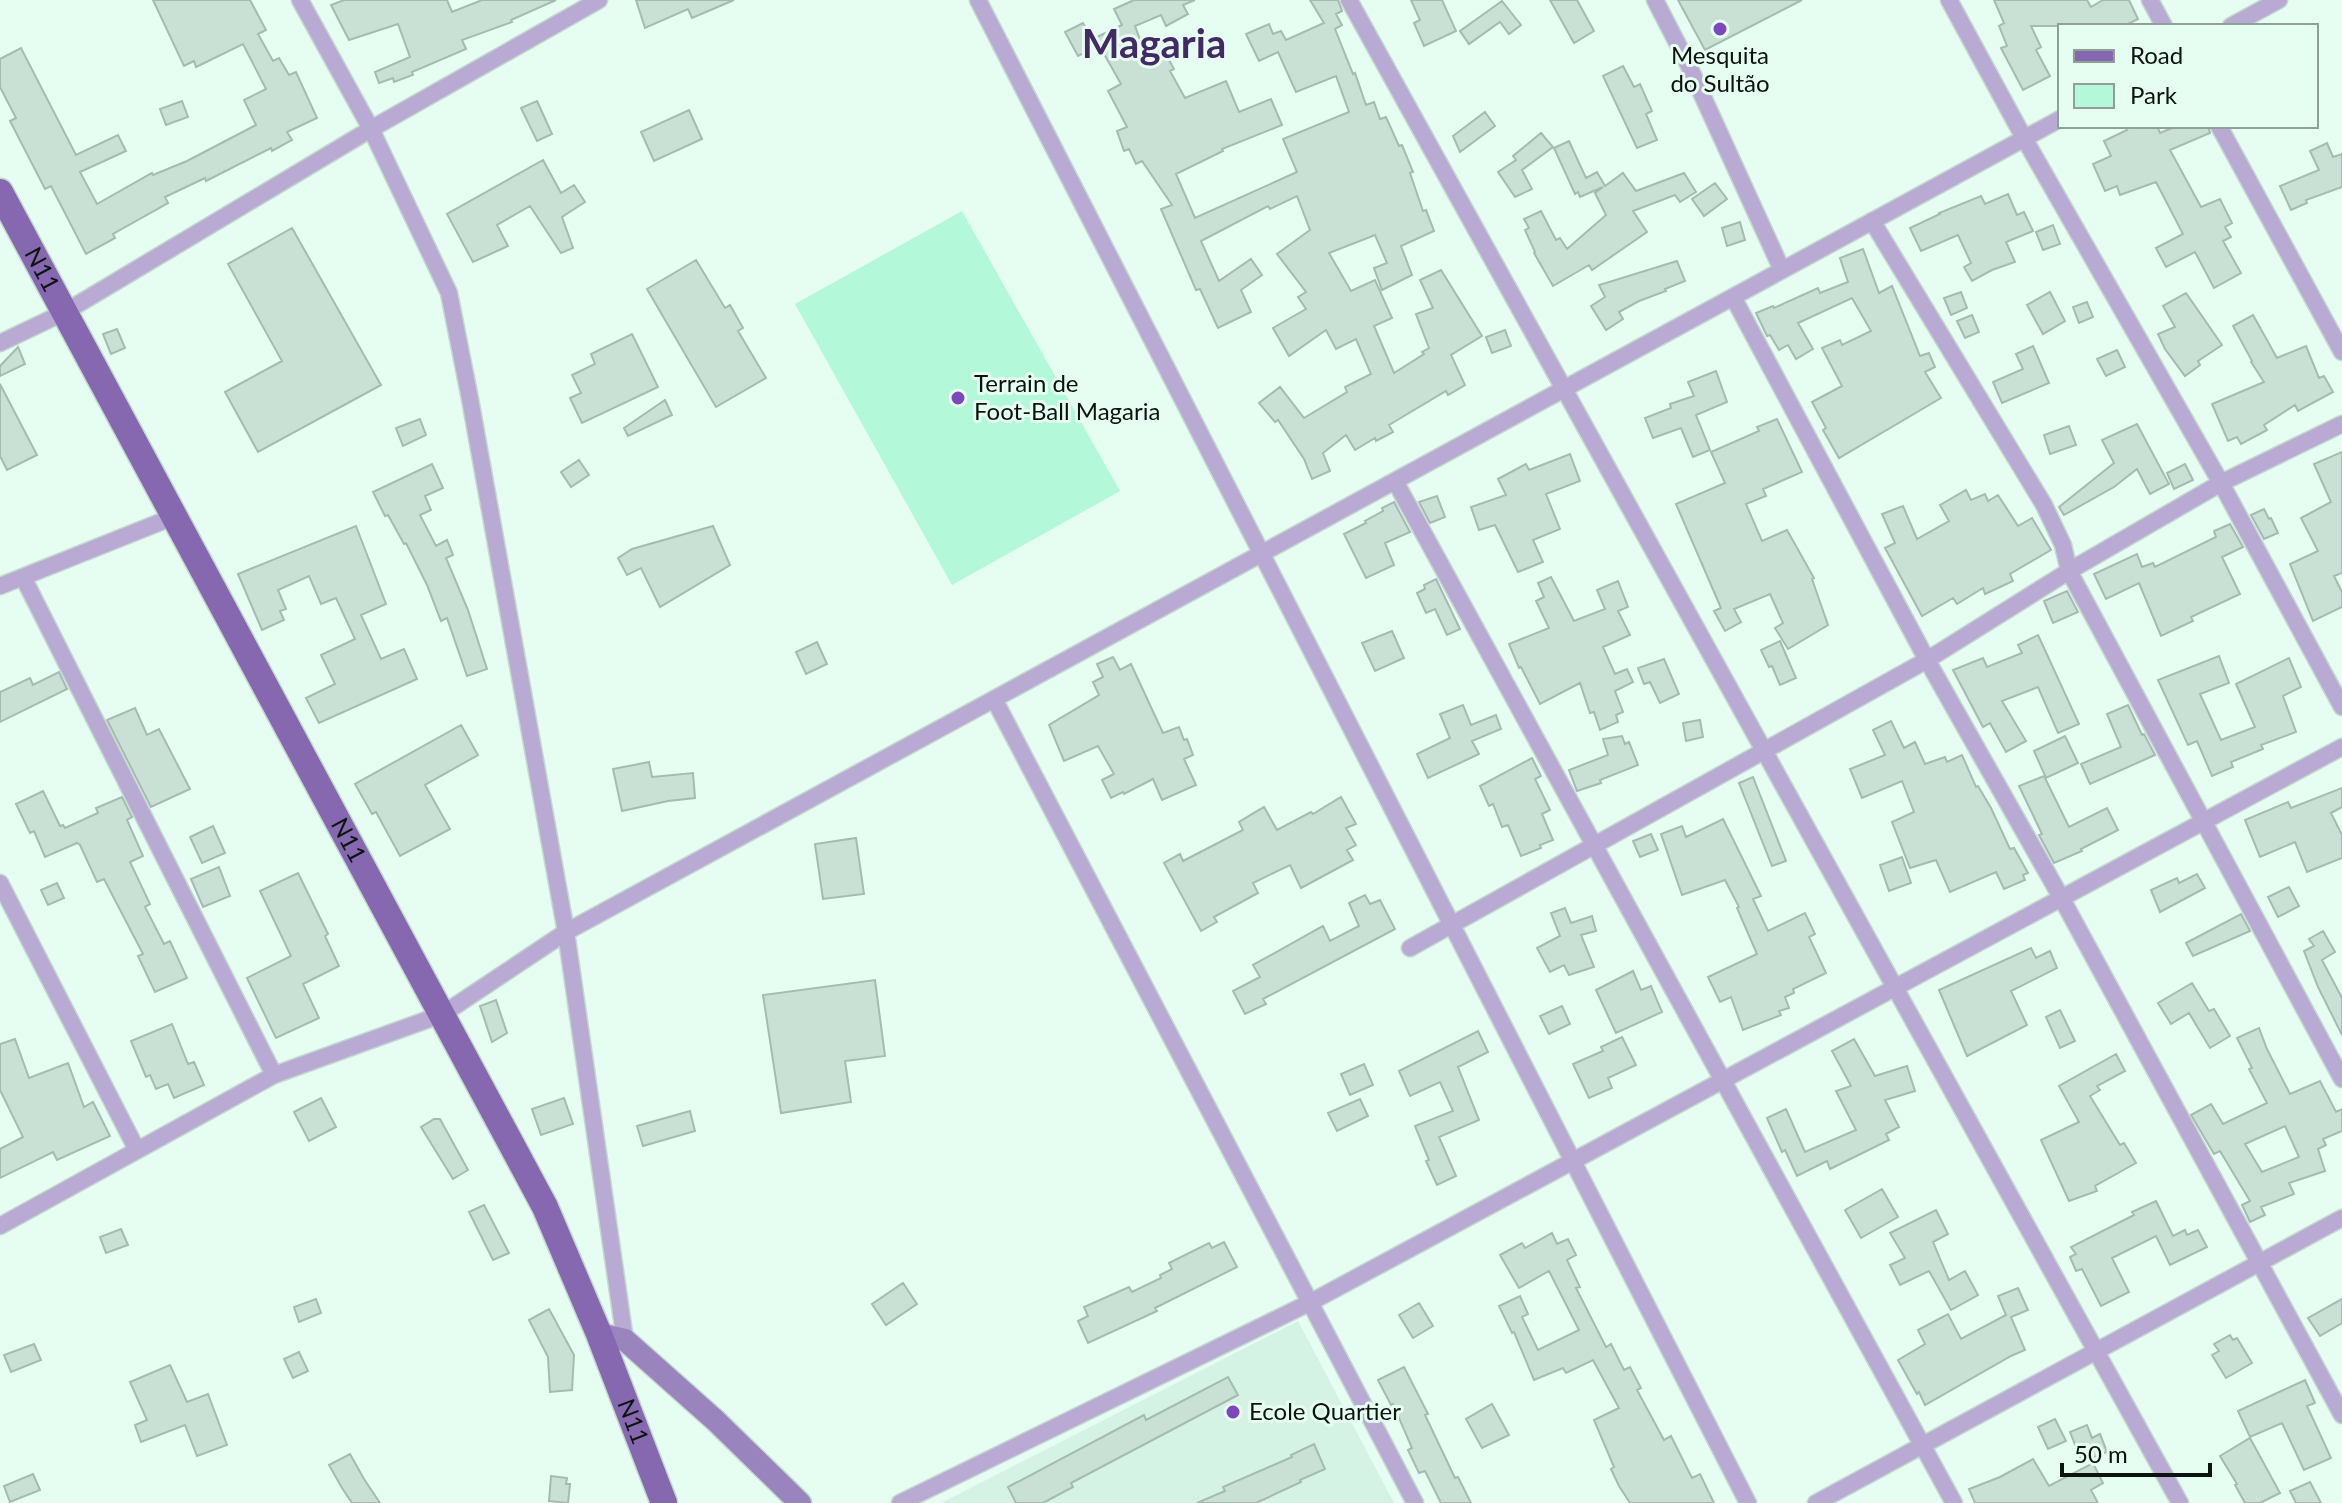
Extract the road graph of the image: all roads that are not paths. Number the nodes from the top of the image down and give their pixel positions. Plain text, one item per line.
1 (300, 0) edge
2 (599, 0) edge
3 (978, 0) edge
4 (1349, 0) edge
5 (1655, 0) edge
6 (1949, 0) edge
7 (2150, 0) edge
8 (2279, 0) edge
9 (2163, 24) edge
10 (2235, 24) edge
11 (2058, 120) edge
12 (2220, 128) edge
13 (371, 129) junction
14 (2024, 138) junction
15 (0, 192) edge
16 (1872, 221) junction
17 (1782, 270) junction
18 (1733, 297) junction
19 (65, 312) junction
20 (0, 343) edge
21 (2342, 352) edge
22 (1565, 388) junction
23 (2342, 424) edge
24 (1395, 481) junction
25 (2221, 483) junction
26 (173, 517) junction
27 (1262, 553) junction
28 (2069, 571) junction
29 (23, 577) junction
30 (0, 586) edge
31 (1927, 660) junction
32 (994, 699) junction
33 (2342, 707) edge
34 (2342, 747) edge
35 (1765, 749) junction
36 (2205, 822) junction
37 (1594, 845) junction
38 (0, 883) edge
39 (2062, 899) junction
40 (1453, 926) junction
41 (566, 932) junction
42 (1410, 948) dead end
43 (1896, 988) junction
44 (443, 1014) junction
45 (274, 1075) junction
46 (2342, 1079) edge
47 (1723, 1081) junction
48 (137, 1150) junction
49 (1573, 1161) junction
50 (2342, 1218) edge
51 (0, 1226) edge
52 (2261, 1262) junction
53 (1311, 1302) junction
54 (599, 1334) junction
55 (625, 1340) junction
56 (2097, 1351) junction
57 (2342, 1415) edge
58 (1922, 1446) junction
59 (664, 1503) edge
60 (800, 1503) edge
61 (900, 1503) edge
62 (1415, 1503) edge
63 (1748, 1503) edge
64 (1816, 1503) edge
65 (1954, 1503) edge
66 (2180, 1503) edge

1 - 13 street
2 - 13 street
3 - 27 street
4 - 22 street
5 - 17 street
6 - 14 street
7 - 9 street
8 - 10 street
11 - 14 street
12 - 21 street
13 - 19 street
13 - 41 street
14 - 16 street
14 - 25 street
15 - 19 main road, N11
16 - 17 street
16 - 28 street
17 - 18 street
18 - 22 street
18 - 31 street
19 - 20 street
19 - 26 main road, N11
22 - 24 street
22 - 35 street
23 - 25 street
24 - 27 street
24 - 37 street
25 - 28 street
25 - 33 street
26 - 29 street
26 - 44 main road, N11
27 - 32 street
27 - 40 street
28 - 31 street
28 - 36 street
29 - 30 street
29 - 45 street
31 - 35 street
31 - 39 street
32 - 41 street
32 - 53 street
34 - 36 street
35 - 37 street
35 - 43 street
36 - 39 street
36 - 46 street
37 - 40 street
37 - 47 street
38 - 48 street
39 - 43 street
39 - 52 street
40 - 42 street
40 - 49 street
41 - 44 street
41 - 55 street
43 - 47 street
43 - 56 street
44 - 45 street
44 - 54 main road, N11
45 - 48 street
47 - 49 street
47 - 58 street
48 - 51 street
49 - 53 street
49 - 63 street
50 - 52 street
52 - 56 street
52 - 57 street
53 - 61 street
53 - 62 street
54 - 55 main road
54 - 59 main road, N11
55 - 60 main road
56 - 58 street
56 - 66 street
58 - 64 street
58 - 65 street

